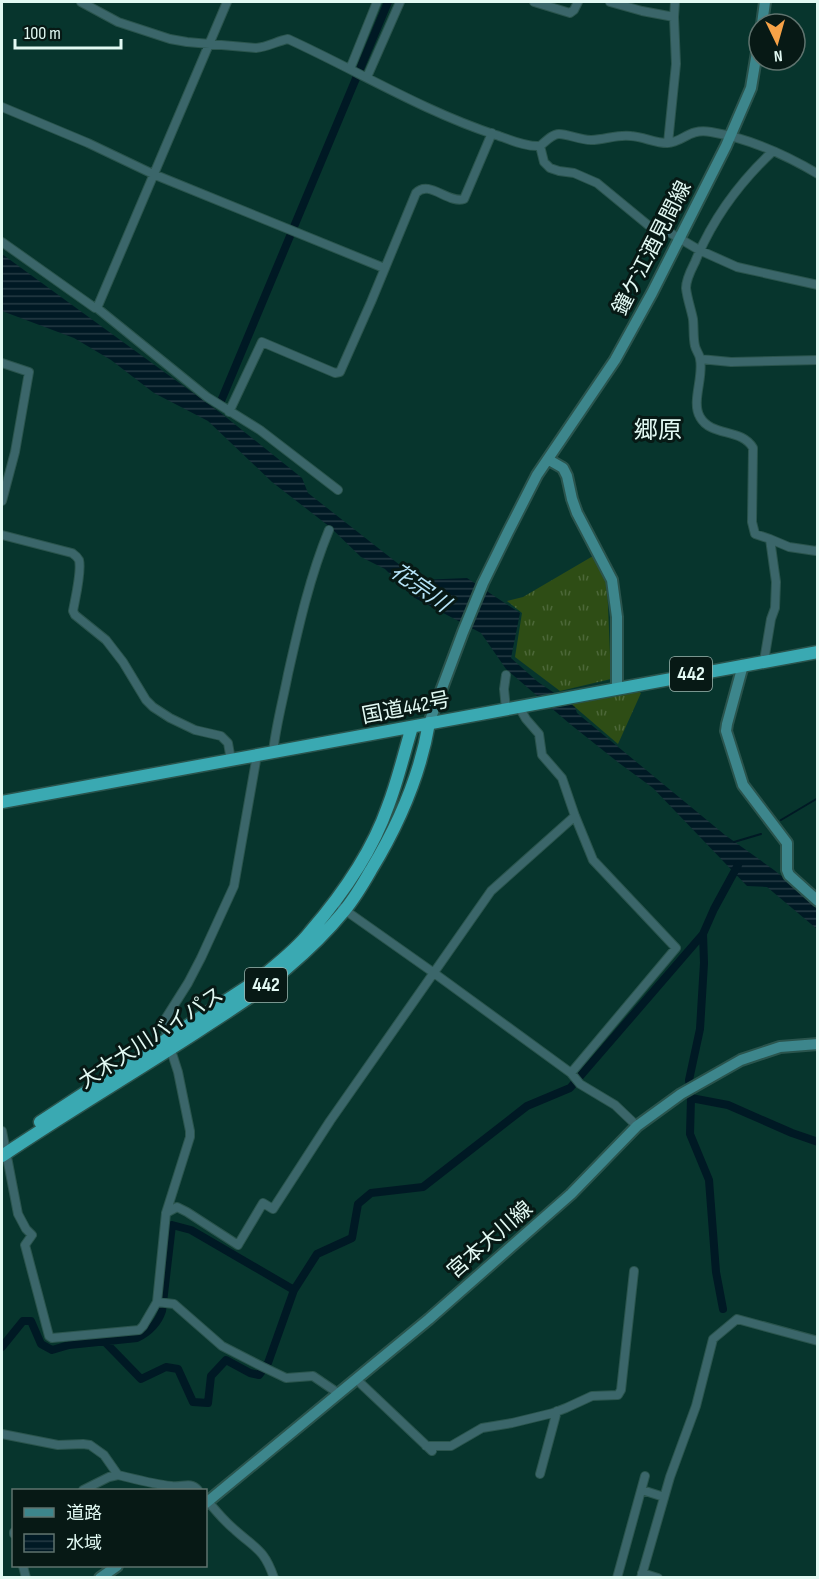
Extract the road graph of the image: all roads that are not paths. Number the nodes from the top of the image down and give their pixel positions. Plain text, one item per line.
1 (81, 2) edge
2 (227, 2) edge
3 (377, 2) edge
4 (400, 2) edge
5 (534, 2) edge
6 (578, 2) edge
7 (610, 2) edge
8 (675, 2) edge
9 (674, 17) junction
10 (209, 43) junction
11 (754, 72) edge
12 (358, 73) junction
13 (2, 107) edge
14 (492, 134) junction
15 (731, 136) junction
16 (668, 143) junction
17 (540, 146) junction
18 (773, 151) junction
19 (153, 174) junction
20 (818, 174) edge
21 (680, 238) junction
22 (2, 242) edge
23 (699, 250) junction
24 (384, 268) junction
25 (818, 285) edge
26 (97, 308) junction
27 (700, 359) junction
28 (818, 360) edge
29 (2, 363) edge
30 (229, 412) junction
31 (549, 460) junction
32 (338, 490) dead end
33 (2, 501) edge
34 (329, 530) dead end
35 (2, 535) edge
36 (770, 539) junction
37 (818, 550) edge
38 (818, 652) edge
39 (764, 661) junction
40 (743, 665) junction
41 (506, 675) dead end
42 (617, 688) junction
43 (513, 708) junction
44 (436, 722) junction
45 (412, 727) junction
46 (273, 752) junction
47 (257, 755) junction
48 (231, 760) junction
49 (2, 802) edge
50 (575, 816) junction
51 (818, 901) edge
52 (333, 902) junction
53 (345, 910) junction
54 (434, 973) junction
55 (169, 1044) junction
56 (818, 1044) edge
57 (575, 1078) junction
58 (637, 1126) junction
59 (2, 1131) edge
60 (3, 1150) edge
61 (166, 1213) junction
62 (634, 1271) dead end
63 (161, 1303) junction
64 (818, 1341) edge
65 (356, 1379) junction
66 (338, 1393) junction
67 (557, 1411) junction
68 (2, 1434) edge
69 (540, 1474) dead end
70 (118, 1475) junction
71 (645, 1476) dead end
72 (87, 1489) edge
73 (196, 1489) edge
74 (653, 1493) junction
75 (207, 1500) edge
76 (207, 1502) edge
77 (116, 1567) edge
78 (641, 1575) edge
79 (100, 1578) edge
80 (274, 1578) edge
81 (617, 1578) edge
82 (658, 1578) edge

1 - 10 street
2 - 10 street
3 - 12 street
4 - 12 street
5 - 6 street
7 - 9 street
8 - 9 street
9 - 16 street
10 - 12 street
10 - 19 street
11 - 15 main road, 鐘ケ江酒見間線
12 - 14 street
13 - 19 street
14 - 17 street
14 - 24 street
15 - 16 street
15 - 18 street
15 - 21 main road, 鐘ケ江酒見間線
16 - 17 street
17 - 21 street
18 - 20 street
18 - 23 street
19 - 24 street
19 - 26 street
21 - 23 street
21 - 31 main road, 鐘ケ江酒見間線
22 - 26 street
23 - 25 street
23 - 27 street
24 - 30 street
26 - 30 street
27 - 28 street
27 - 36 street
29 - 33 street
30 - 32 street
31 - 42 main road
31 - 44 main road, 鐘ケ江酒見間線
34 - 46 street
35 - 48 street
36 - 37 street
36 - 39 street
38 - 39 highway, 国道442号 / 442
39 - 40 highway, 国道442号 / 442
40 - 42 highway, 国道442号 / 442
40 - 51 main road
41 - 43 street
42 - 43 highway, 国道442号 / 442
43 - 44 highway, 国道442号 / 442
43 - 50 street
44 - 45 highway, 国道442号 / 442
44 - 53 highway, 大木大川バイパス / 442
45 - 46 highway, 国道442号 / 442
45 - 52 highway, 大木大川バイパス / 442
46 - 47 highway, 国道442号 / 442
47 - 48 highway, 国道442号 / 442
47 - 55 street
48 - 49 highway, 国道442号 / 442
50 - 54 street
50 - 57 street
52 - 53 street
52 - 55 highway, 大木大川バイパス / 442
53 - 54 street
53 - 55 highway, 大木大川バイパス / 442
54 - 57 street
54 - 61 street
55 - 60 highway, 大木大川バイパス / 442
55 - 61 street
56 - 58 main road, 宮本大川線
57 - 58 street
58 - 65 main road, 宮本大川線
59 - 60 street
60 - 63 street
61 - 63 street
62 - 67 street
63 - 66 street
64 - 74 street
65 - 66 main road, 宮本大川線
65 - 67 street
66 - 75 main road, 宮本大川線
67 - 69 street
68 - 70 street
70 - 72 street
70 - 73 street
71 - 74 street
74 - 78 street
74 - 81 street
76 - 80 street
77 - 79 main road
78 - 82 street

